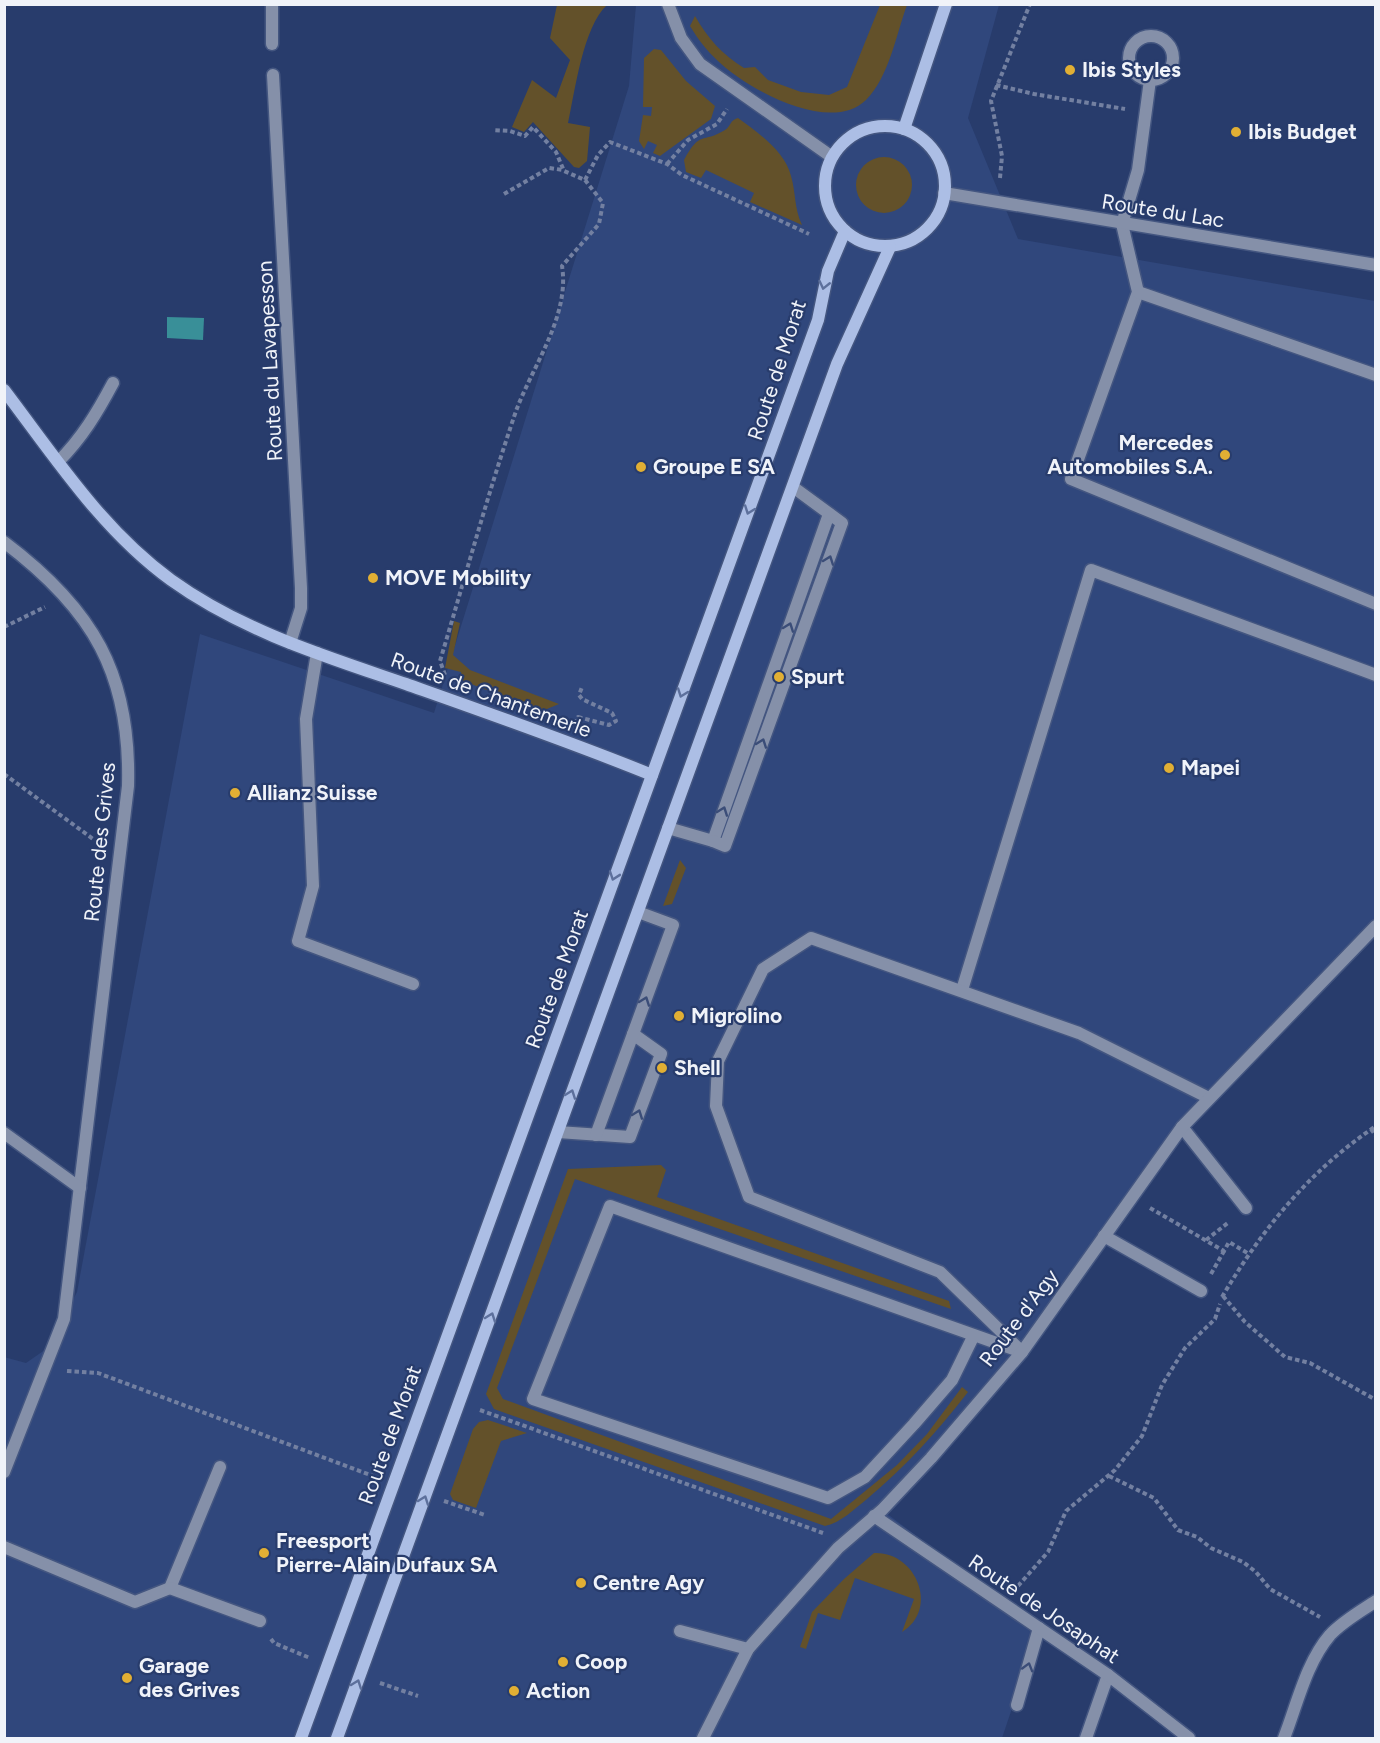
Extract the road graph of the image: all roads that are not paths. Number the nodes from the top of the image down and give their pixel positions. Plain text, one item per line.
1 (272, 4) edge
2 (668, 4) edge
3 (946, 4) edge
4 (272, 44) dead end
5 (273, 75) dead end
6 (1150, 80) dead end
7 (904, 129) junction
8 (832, 157) junction
9 (944, 193) junction
10 (1122, 224) junction
11 (845, 231) junction
12 (890, 247) junction
13 (1376, 265) edge
14 (1137, 292) junction
15 (1376, 375) edge
16 (113, 383) dead end
17 (4, 390) edge
18 (58, 462) junction
19 (792, 487) junction
20 (4, 542) edge
21 (1376, 604) edge
22 (290, 643) junction
23 (317, 654) junction
24 (1376, 675) edge
25 (652, 775) junction
26 (668, 828) junction
27 (638, 912) junction
28 (1376, 926) edge
29 (413, 984) dead end
30 (962, 990) junction
31 (633, 1034) junction
32 (1207, 1097) junction
33 (1182, 1127) junction
34 (558, 1132) junction
35 (4, 1133) edge
36 (596, 1135) junction
37 (80, 1188) junction
38 (1245, 1208) road end
39 (1104, 1236) junction
40 (1201, 1291) dead end
41 (974, 1335) junction
42 (1022, 1352) junction
43 (220, 1467) dead end
44 (4, 1472) edge
45 (874, 1516) junction
46 (4, 1547) edge
47 (170, 1588) junction
48 (1376, 1600) edge
49 (260, 1621) road end
50 (1040, 1628) junction
51 (680, 1631) dead end
52 (748, 1649) junction
53 (1108, 1675) junction
54 (1017, 1705) dead end
55 (301, 1738) edge
56 (336, 1738) edge
57 (703, 1738) edge
58 (1086, 1738) edge
59 (1189, 1738) edge
60 (1284, 1738) edge

1 - 4 street
2 - 8 street
3 - 7 main road
5 - 22 street, Route du Lavapesson
6 - 10 street
7 - 8 main road
7 - 9 main road
8 - 11 main road
9 - 10 street, Route du Lac
9 - 12 main road
10 - 13 street, Route du Lac
10 - 14 street
11 - 12 main road
11 -> 25 main road, Route de Morat
12 - 19 main road
14 - 15 street
14 - 21 street
16 - 18 street
17 - 18 main road, Route de Chantemerle
18 - 22 main road, Route de Chantemerle
19 - 26 main road
26 -> 19 street
20 - 37 street, Route des Grives
22 - 23 main road, Route de Chantemerle
23 - 25 main road, Route de Chantemerle
23 - 29 street
24 - 30 street
25 -> 55 main road, Route de Morat
26 - 27 main road
31 -> 27 street
34 -> 27 main road
28 - 32 street, Route d'Agy
30 - 32 street
30 - 42 street
31 - 36 street
36 -> 31 street
32 - 33 street, Route d'Agy
33 - 38 street
33 - 39 street, Route d'Agy
34 - 36 street
56 -> 34 main road
35 - 37 street
37 - 44 street, Route des Grives
39 - 40 street
39 - 42 street, Route d'Agy
41 - 41 street
41 - 42 street
42 - 45 street, Route d'Agy
43 - 47 street
45 - 50 street, Route de Josaphat
45 - 52 street, Route d'Agy
46 - 47 street
47 - 49 street
48 - 60 street
50 - 53 street, Route de Josaphat
54 -> 50 street
51 - 52 street
52 - 57 street, Route d'Agy
53 - 58 street
53 - 59 street, Route de Josaphat

